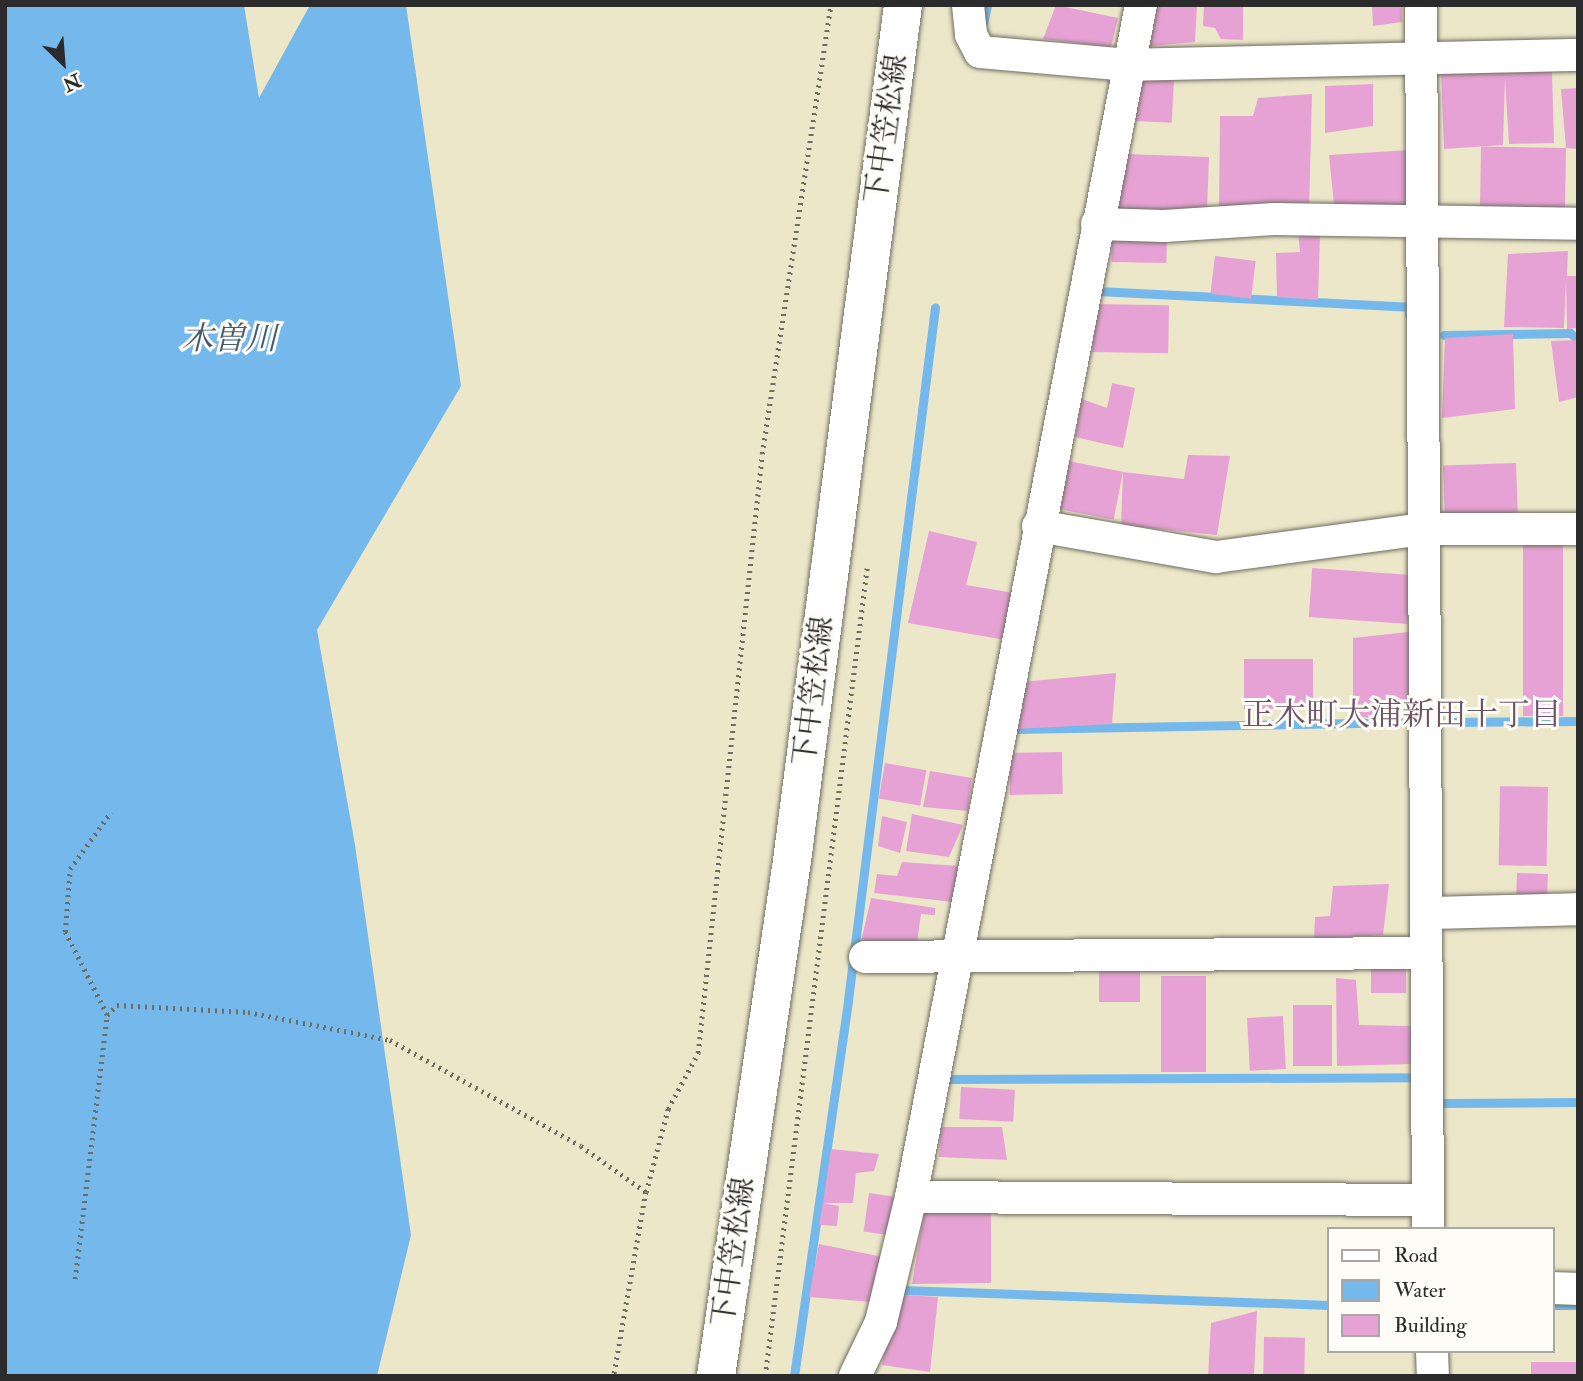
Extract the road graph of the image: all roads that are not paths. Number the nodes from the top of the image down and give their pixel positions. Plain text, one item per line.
1 (903, 5) edge
2 (968, 5) edge
3 (1141, 5) edge
4 (1421, 5) edge
5 (1578, 55) edge
6 (1421, 57) junction
7 (1128, 65) junction
8 (1422, 223) junction
9 (1097, 224) junction
10 (1578, 225) edge
11 (1038, 526) junction
12 (1424, 529) junction
13 (1578, 529) edge
14 (1578, 909) edge
15 (1429, 913) junction
16 (958, 953) junction
17 (1426, 953) junction
18 (865, 957) dead end
19 (911, 1197) junction
20 (1428, 1214) edge
21 (1555, 1288) edge
22 (1578, 1289) edge
23 (1432, 1353) edge
24 (719, 1369) edge
25 (855, 1376) edge
26 (1433, 1376) edge

1 - 24 main road, 下中笠松線
2 - 7 street
3 - 7 street
4 - 6 street
5 - 6 street
6 - 7 street
6 - 8 street
7 - 9 street
8 - 9 street
8 - 10 street
8 - 12 street
9 - 11 street
11 - 12 street
11 - 16 street
12 - 13 street
12 - 15 street
14 - 15 street
15 - 17 street
16 - 17 street
16 - 18 street
16 - 19 street
17 - 20 street
19 - 20 street
19 - 25 street
21 - 22 street
23 - 26 street

